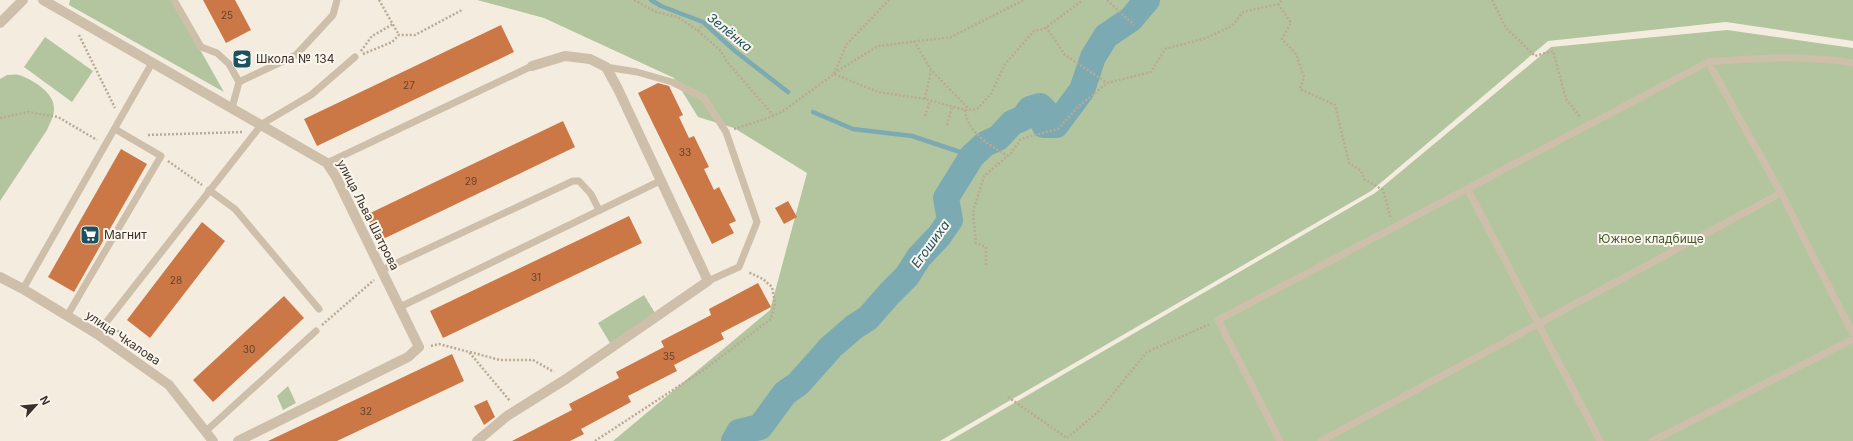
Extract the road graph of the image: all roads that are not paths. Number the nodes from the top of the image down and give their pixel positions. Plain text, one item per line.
1 (23, 0) edge
2 (43, 0) edge
3 (174, 0) edge
4 (338, 0) edge
5 (0, 23) edge
6 (355, 57) road end
7 (1708, 62) junction
8 (152, 63) junction
9 (1853, 63) edge
10 (532, 66) joint
11 (606, 67) junction
12 (239, 82) junction
13 (232, 108) junction
14 (259, 128) junction
15 (115, 129) junction
16 (327, 163) junction
17 (660, 181) junction
18 (209, 190) junction
19 (1468, 190) junction
20 (1781, 193) junction
21 (599, 210) junction
22 (383, 272) junction
23 (0, 277) edge
24 (708, 281) junction
25 (23, 289) junction
26 (400, 307) junction
27 (319, 309) dead end
28 (67, 316) junction
29 (1538, 322) junction
30 (316, 331) road end
31 (97, 334) junction
32 (1853, 334) edge
33 (1853, 338) edge
34 (205, 432) junction
35 (213, 441) edge
36 (238, 441) edge
37 (477, 441) edge
38 (1280, 441) edge
39 (1321, 441) edge
40 (1600, 441) edge
41 (1652, 441) edge

1 - 5 street
2 - 8 street, улица Льва Шатрова
3 - 12 lane
4 - 12 lane
6 - 14 lane
7 - 9 lane
7 - 19 lane
7 - 20 lane
8 - 13 street, улица Льва Шатрова
8 - 15 lane
10 - 11 street
10 - 16 lane
11 - 17 street
11 - 24 lane
12 - 13 lane
13 - 14 street, улица Льва Шатрова
14 - 16 street, улица Льва Шатрова
14 - 18 lane
15 - 25 lane
15 - 28 lane
16 - 22 street, улица Льва Шатрова
17 - 21 lane
17 - 24 street
18 - 27 lane
18 - 31 lane
19 - 29 lane
19 - 38 lane
20 - 29 lane
20 - 32 lane
21 - 22 lane
21 - 26 lane
22 - 26 street, улица Льва Шатрова
23 - 25 street, улица Чкалова
24 - 37 street
25 - 28 street, улица Чкалова
26 - 36 street, улица Льва Шатрова
28 - 31 street, улица Чкалова
29 - 39 lane
29 - 40 lane
30 - 34 lane
31 - 34 street, улица Чкалова
33 - 41 lane
34 - 35 street, улица Чкалова

